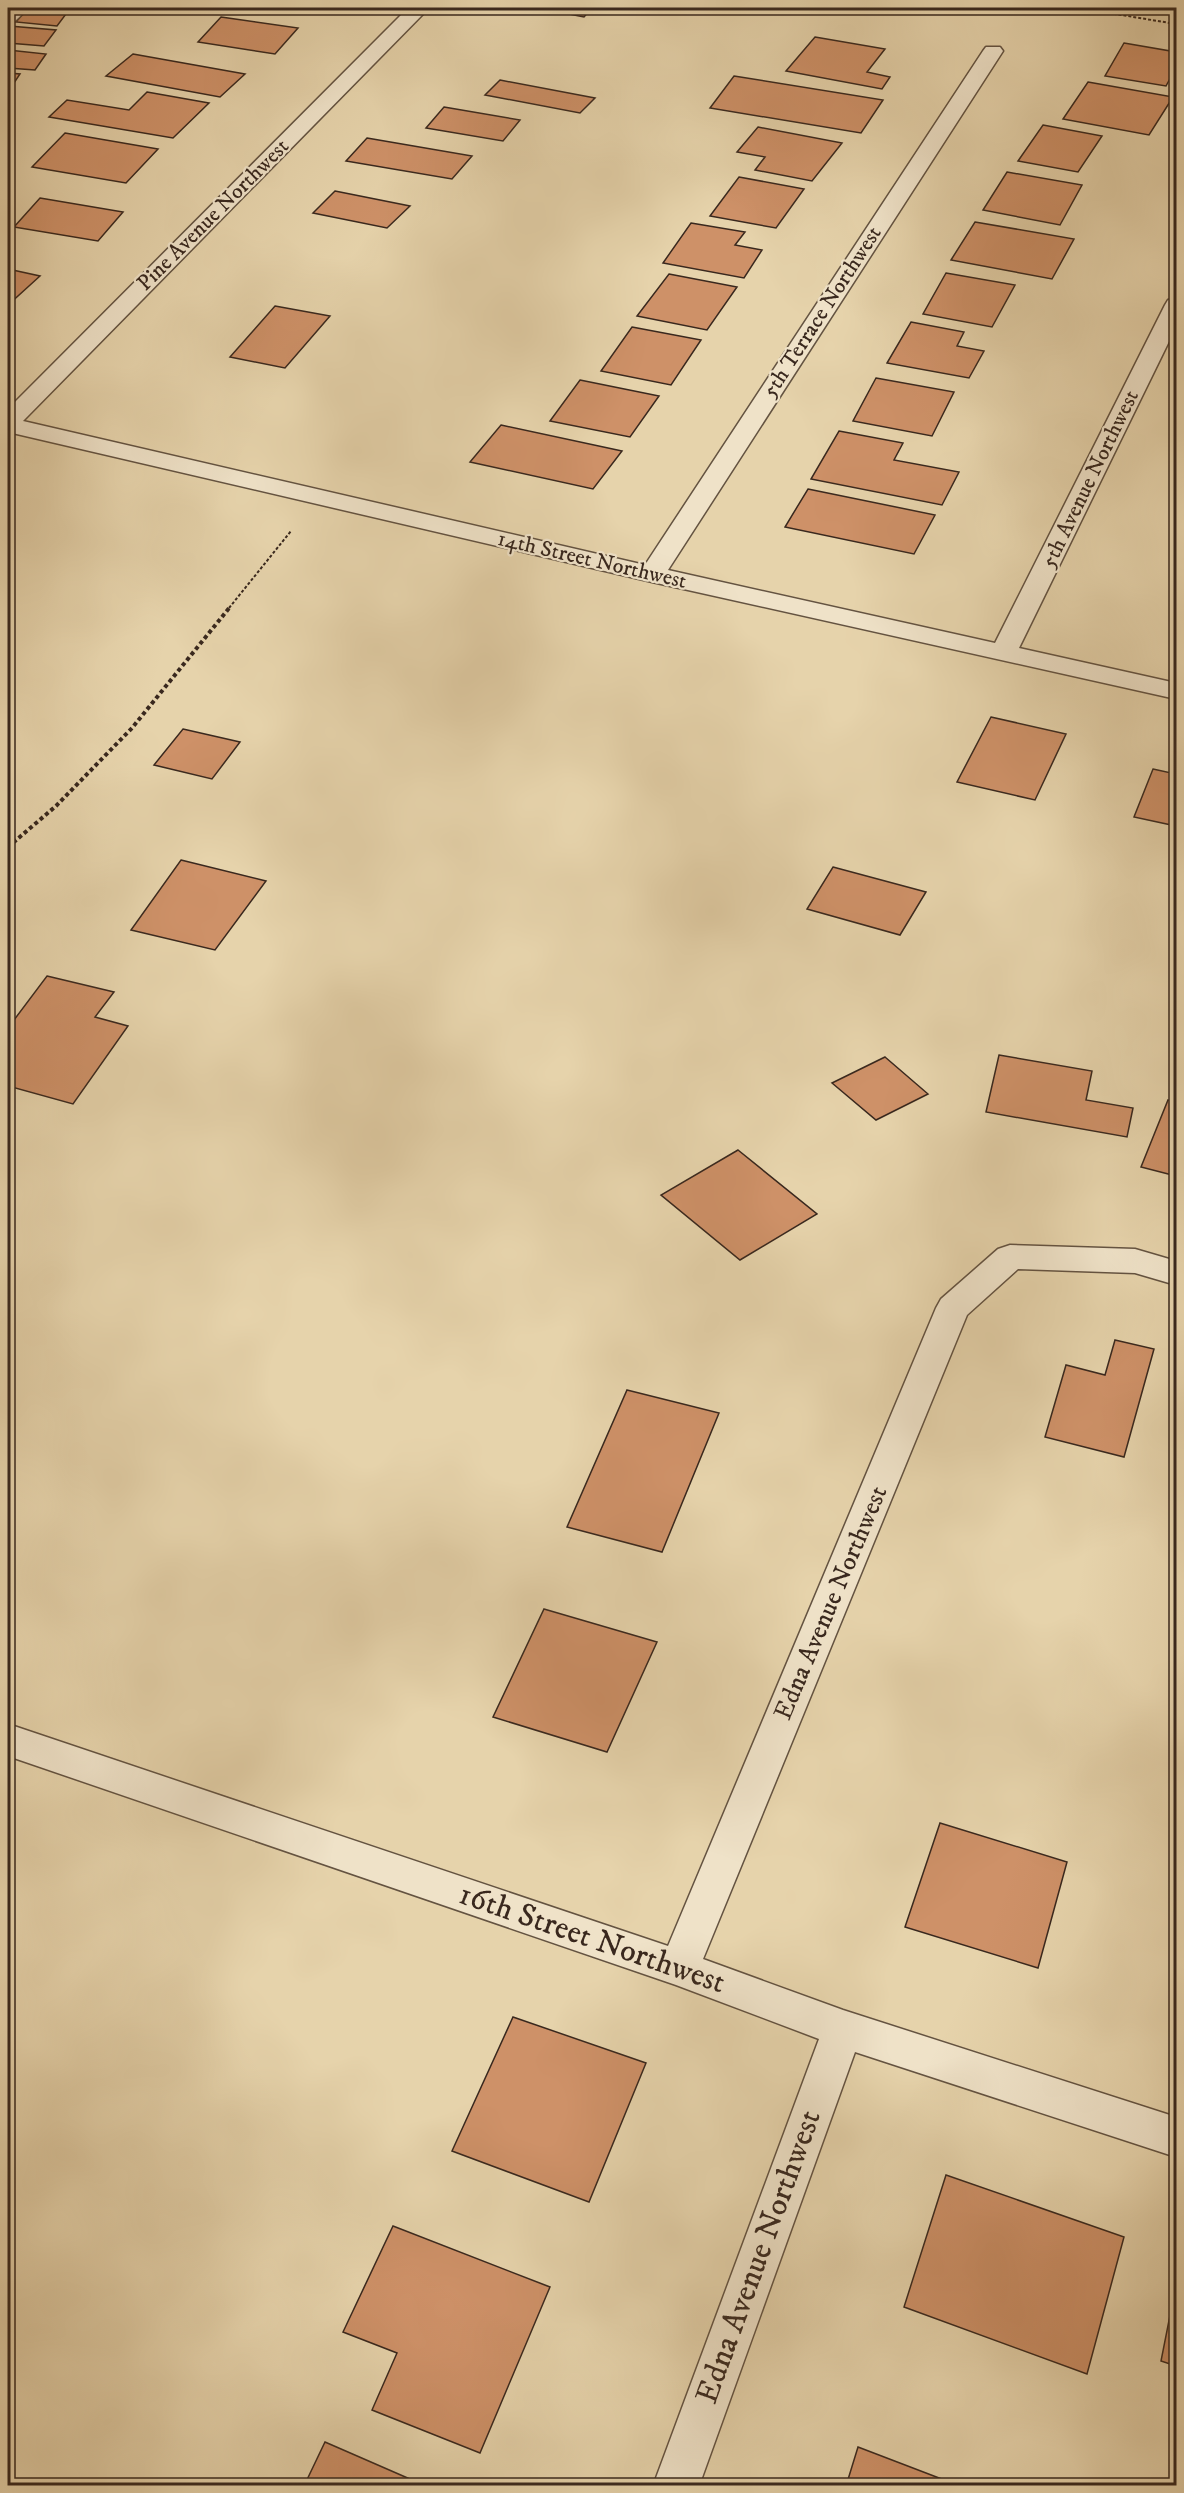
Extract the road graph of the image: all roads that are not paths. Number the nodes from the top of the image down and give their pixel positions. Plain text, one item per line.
1 (19, 8) edge
2 (419, 8) edge
3 (8, 17) edge
4 (993, 51) dead end
5 (1176, 305) edge
6 (8, 423) edge
7 (651, 574) junction
8 (1003, 653) junction
9 (1176, 691) edge
10 (1176, 1273) edge
11 (8, 1740) edge
12 (679, 1968) junction
13 (843, 2029) junction
14 (1176, 2137) edge
15 (676, 2486) edge

1 - 3 street
2 - 6 street, Pine Avenue Northwest
4 - 7 street, 5th Terrace Northwest
5 - 8 street, 5th Avenue Northwest
6 - 7 street, 14th Street Northwest
7 - 8 street, 14th Street Northwest
8 - 9 street, 14th Street Northwest
10 - 12 street, Edna Avenue Northwest
11 - 12 street, 16th Street Northwest
12 - 13 street, 16th Street Northwest
13 - 14 street, 16th Street Northwest
13 - 15 street, Edna Avenue Northwest

